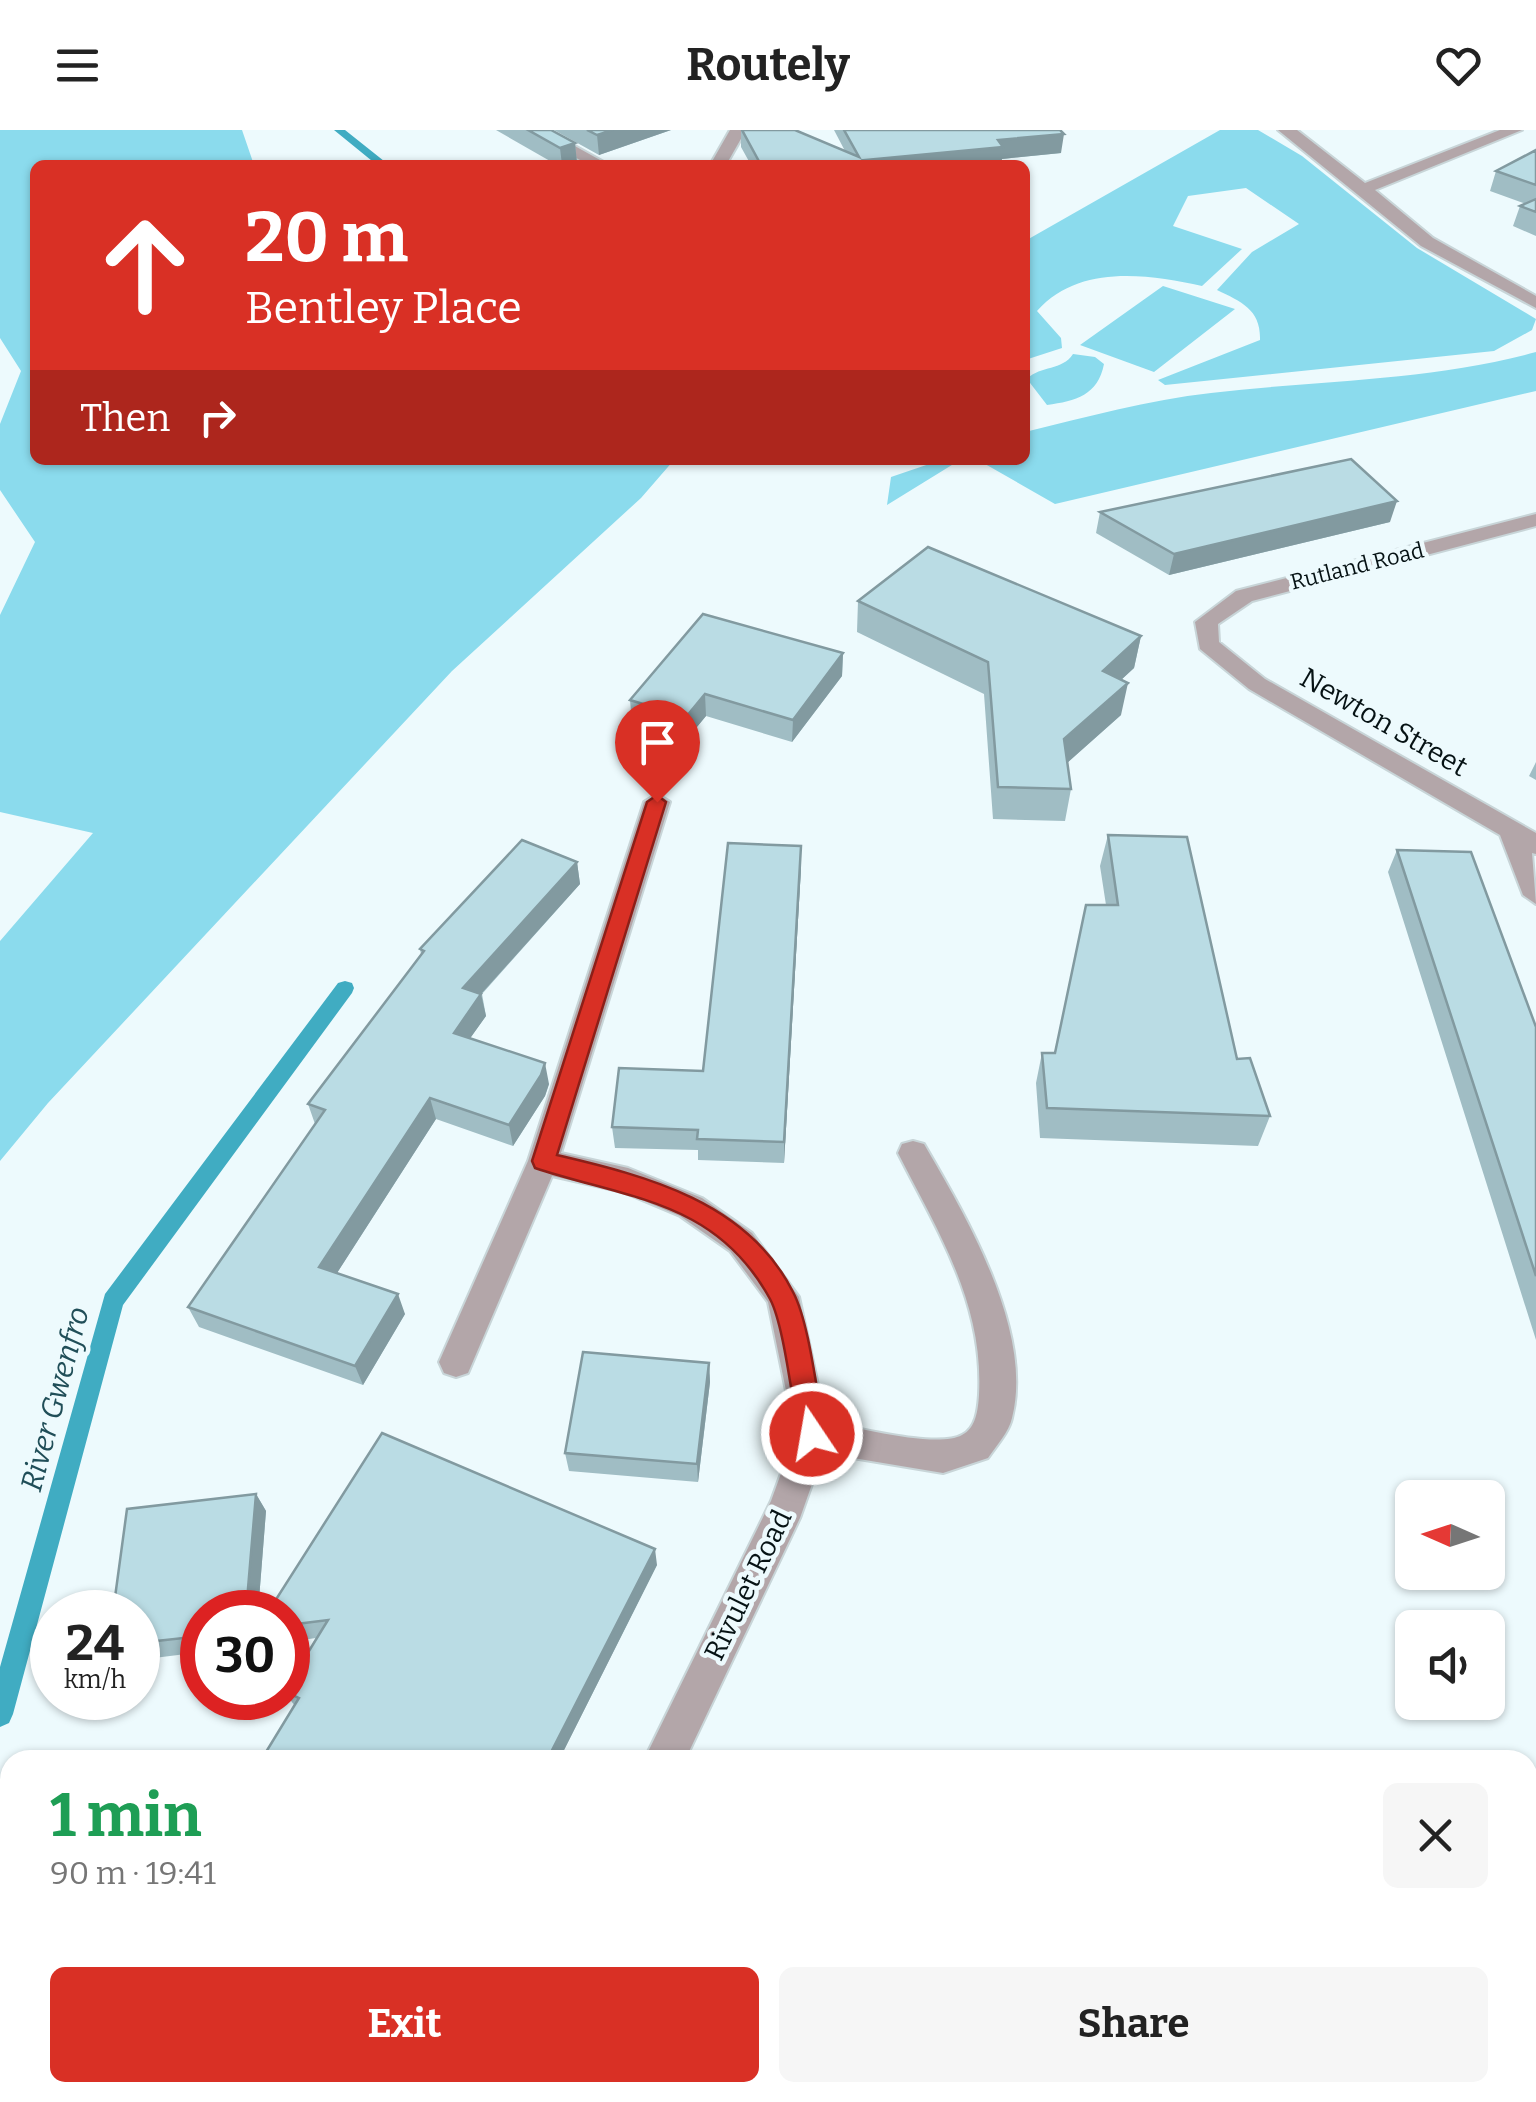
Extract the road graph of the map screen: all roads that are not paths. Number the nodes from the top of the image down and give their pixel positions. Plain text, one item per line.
1 (534, 130) edge
2 (738, 130) edge
3 (1286, 130) edge
4 (1514, 130) edge
5 (591, 160) edge
6 (721, 160) edge
7 (1361, 190) junction
8 (1536, 303) edge
9 (1536, 520) edge
10 (1208, 644) joint
11 (657, 802) dead end
12 (1510, 830) junction
13 (1536, 844) edge
14 (1536, 894) edge
15 (912, 1154) dead end
16 (543, 1161) junction
17 (456, 1362) dead end
18 (812, 1434) junction
19 (669, 1750) edge

1 - 5 street
2 - 6 street
3 - 7 street
4 - 7 street
7 - 8 street
9 - 10 street, Rutland Road
10 - 12 street, Newton Street
11 - 16 street
12 - 13 street, Newton Street
12 - 14 street
15 - 18 street
16 - 17 street
16 - 18 street
18 - 19 street, Rivulet Road

